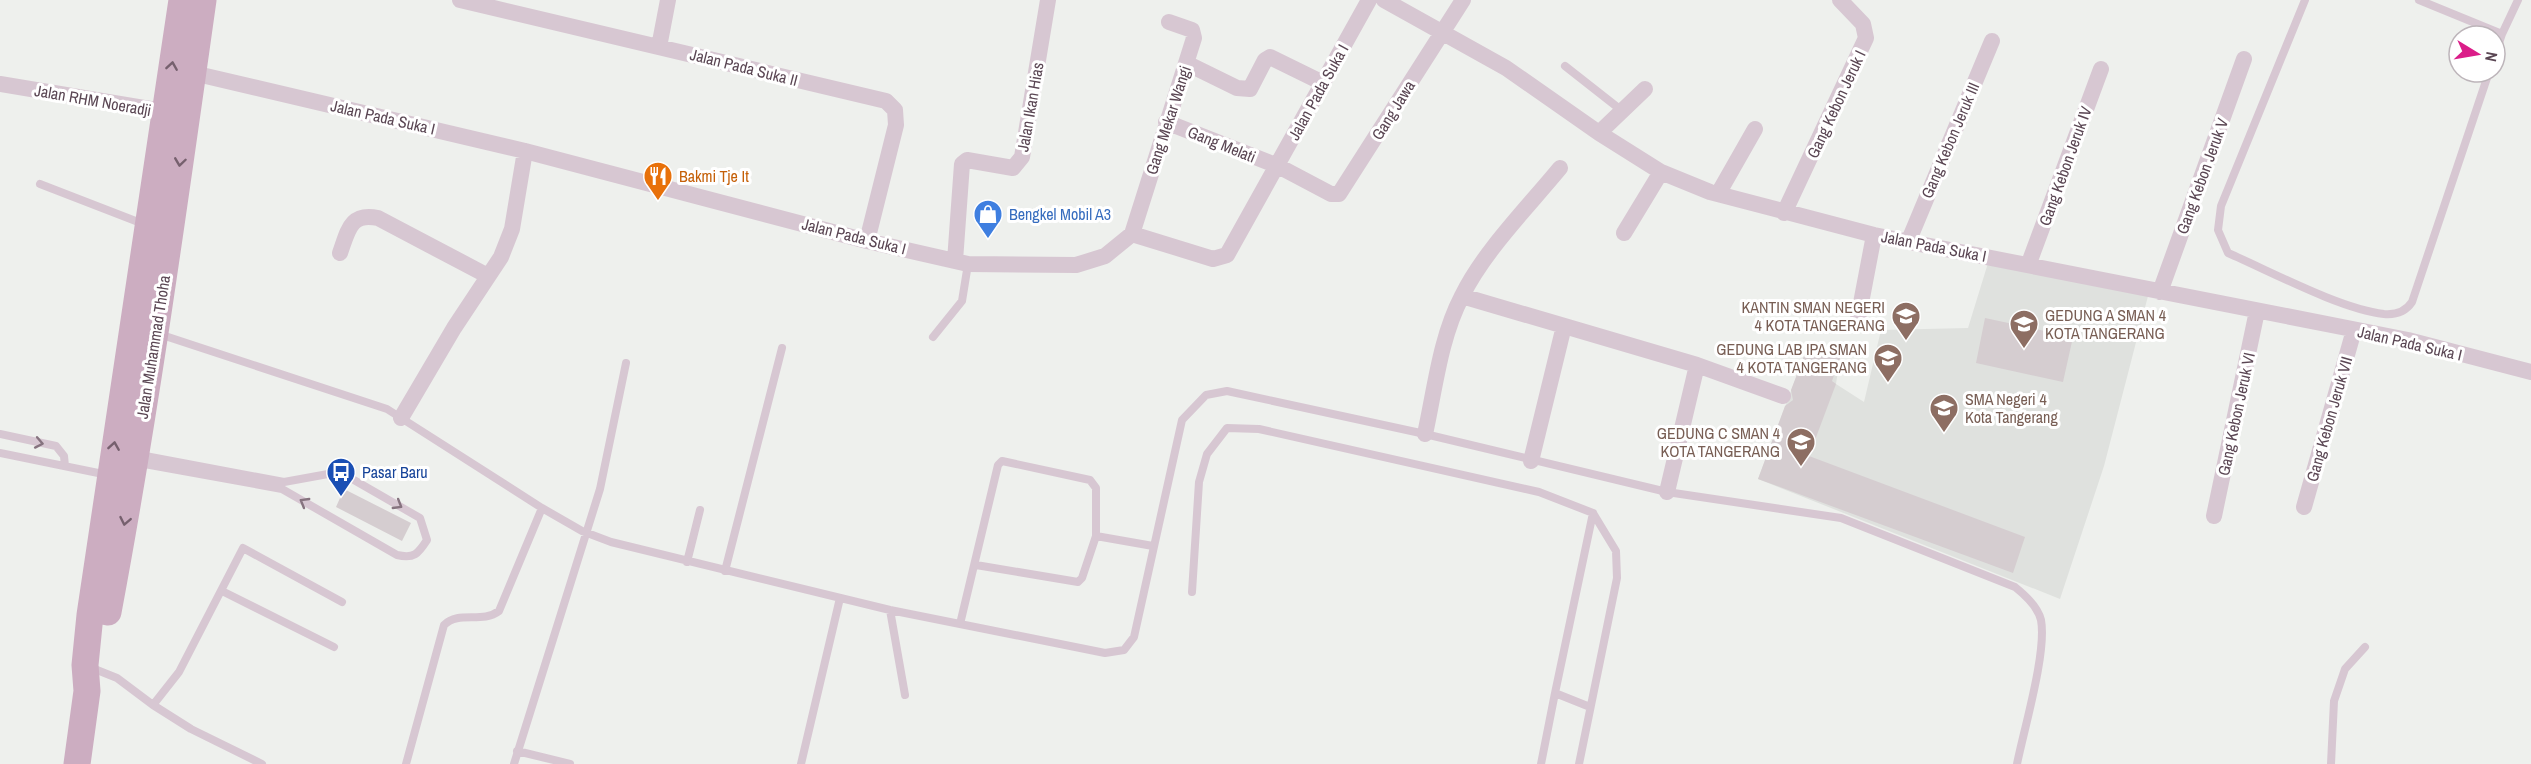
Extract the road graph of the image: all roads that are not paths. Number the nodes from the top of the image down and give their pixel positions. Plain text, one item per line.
1 (182, 0) edge
2 (203, 0) edge
3 (460, 0) edge
4 (668, 0) edge
5 (1048, 0) edge
6 (1369, 0) edge
7 (1384, 0) edge
8 (1463, 0) edge
9 (1840, 0) edge
10 (2305, 0) edge
11 (2419, 0) edge
12 (2518, 0) edge
13 (1169, 22) dead end
14 (2478, 24) edge
15 (2507, 24) edge
16 (1441, 32) junction
17 (1992, 41) dead end
18 (659, 46) junction
19 (2244, 59) dead end
20 (1186, 63) junction
21 (1565, 66) dead end
22 (2101, 69) dead end
23 (193, 73) junction
24 (1323, 83) junction
25 (0, 84) edge
26 (2485, 84) edge
27 (1645, 89) dead end
28 (1621, 110) junction
29 (176, 114) junction
30 (1166, 122) junction
31 (1755, 129) dead end
32 (1599, 133) junction
33 (525, 150) junction
34 (1278, 166) junction
35 (1560, 168) dead end
36 (1660, 172) junction
37 (40, 184) dead end
38 (1344, 188) joint
39 (1718, 194) junction
40 (1784, 213) junction
41 (149, 226) junction
42 (1624, 233) dead end
43 (1132, 234) junction
44 (1874, 235) junction
45 (1909, 240) junction
46 (867, 241) junction
47 (340, 253) dead end
48 (962, 262) junction
49 (2029, 264) junction
50 (488, 276) junction
51 (2160, 292) junction
52 (1462, 296) junction
53 (2257, 311) junction
54 (1857, 324) dead end
55 (1564, 326) junction
56 (144, 330) junction
57 (2354, 330) junction
58 (933, 337) dead end
59 (782, 348) dead end
60 (626, 363) dead end
61 (1697, 365) junction
62 (2531, 372) edge
63 (1783, 396) dead end
64 (401, 418) junction
65 (0, 434) edge
66 (1425, 434) junction
67 (0, 453) edge
68 (1531, 461) junction
69 (65, 466) junction
70 (129, 468) junction
71 (283, 486) junction
72 (1667, 492) junction
73 (2304, 507) dead end
74 (542, 508) junction
75 (700, 510) dead end
76 (1593, 513) junction
77 (2214, 516) dead end
78 (586, 533) junction
79 (1096, 536) junction
80 (1153, 546) junction
81 (687, 562) junction
82 (976, 565) junction
83 (725, 571) junction
84 (222, 591) junction
85 (1192, 592) dead end
86 (840, 598) junction
87 (342, 602) dead end
88 (890, 610) junction
89 (960, 624) junction
90 (334, 647) dead end
91 (2365, 647) dead end
92 (92, 681) junction
93 (1555, 693) junction
94 (905, 695) dead end
95 (153, 705) junction
96 (1590, 707) junction
97 (517, 751) junction
98 (77, 764) edge
99 (262, 764) edge
100 (406, 764) edge
101 (514, 764) edge
102 (570, 764) edge
103 (801, 764) edge
104 (1541, 764) edge
105 (1579, 764) edge
106 (2017, 764) edge
107 (2331, 764) edge

29 -> 1 main road, Jalan Muhammad Thoha
2 - 23 main road, Jalan Muhammad Thoha
3 - 18 street, Jalan Pada Suka II
4 - 18 street
5 - 48 street, Jalan Ikan Hias
6 - 24 street, Jalan Pada Suka I
7 - 16 street, Jalan Pada Suka I
8 - 16 street, Gang Jawa
9 - 40 street, Gang Kebon Jeruk I
10 - 26 lane
11 - 14 lane
12 - 15 lane
13 - 20 street, Gang Mekar Wangi
16 - 32 street, Jalan Pada Suka I
16 - 38 street, Gang Jawa
17 - 45 street, Gang Kebon Jeruk III
18 - 46 street, Jalan Pada Suka II
19 - 51 street, Gang Kebon Jeruk V
20 - 24 street
20 - 30 street, Gang Mekar Wangi
21 - 28 lane
22 - 49 street, Gang Kebon Jeruk IV
23 - 29 main road, Jalan Muhammad Thoha
23 - 33 street, Jalan Pada Suka I
24 - 34 street, Jalan Pada Suka I
25 - 29 street, Jalan RHM Noeradji
27 - 28 street
28 - 32 street
29 - 41 main road, Jalan Muhammad Thoha
29 -> 56 main road, Jalan Muhammad Thoha
30 - 34 street, Gang Melati
30 - 43 street, Gang Mekar Wangi
31 - 39 street
32 - 36 street, Jalan Pada Suka I
33 - 46 street, Jalan Pada Suka I
33 - 50 street
34 - 38 street, Gang Melati
34 - 43 street, Jalan Pada Suka I
35 - 52 street
36 - 39 street, Jalan Pada Suka I
36 - 42 street
37 - 41 lane
39 - 40 street, Jalan Pada Suka I
40 - 44 street, Jalan Pada Suka I
41 - 56 main road, Jalan Muhammad Thoha
43 - 48 street, Jalan Pada Suka I
44 - 45 street, Jalan Pada Suka I
44 - 54 street
45 - 49 street, Jalan Pada Suka I
46 - 48 street, Jalan Pada Suka I
47 - 50 street
48 - 58 lane
49 - 51 street, Jalan Pada Suka I
50 - 64 street
51 - 53 street, Jalan Pada Suka I
52 - 55 street
52 - 66 street
53 - 57 street, Jalan Pada Suka I
53 - 77 street, Gang Kebon Jeruk VI
55 - 61 street
55 - 68 street
56 - 64 lane
56 - 70 main road, Jalan Muhammad Thoha
57 - 62 street, Jalan Pada Suka I
57 - 73 street, Gang Kebon Jeruk VII
59 - 83 lane
60 - 78 lane
61 - 63 street
61 - 72 street
64 - 74 lane
65 -> 69 lane
66 - 68 lane
66 - 80 lane
67 - 69 lane
68 - 72 lane
69 - 70 lane
70 - 71 lane
70 - 92 main road, Jalan Muhammad Thoha
71 -> 71 lane
72 - 106 lane
74 - 78 lane
74 - 100 lane
75 - 81 lane
76 - 85 lane
76 - 93 lane
76 - 96 lane
78 - 81 lane
78 - 97 lane
79 - 80 lane
79 - 82 lane
79 - 82 lane
80 - 89 lane
81 - 83 lane
82 - 89 lane
83 - 86 lane
84 - 87 lane
84 - 90 lane
84 - 95 lane
86 - 88 lane
86 - 103 lane
88 - 89 lane
88 - 94 lane
91 - 107 lane
92 - 95 lane
92 - 98 main road, Jalan Muhammad Thoha
93 - 96 lane
93 - 104 lane
95 - 99 lane
96 - 105 lane
97 - 101 lane
97 - 102 lane

